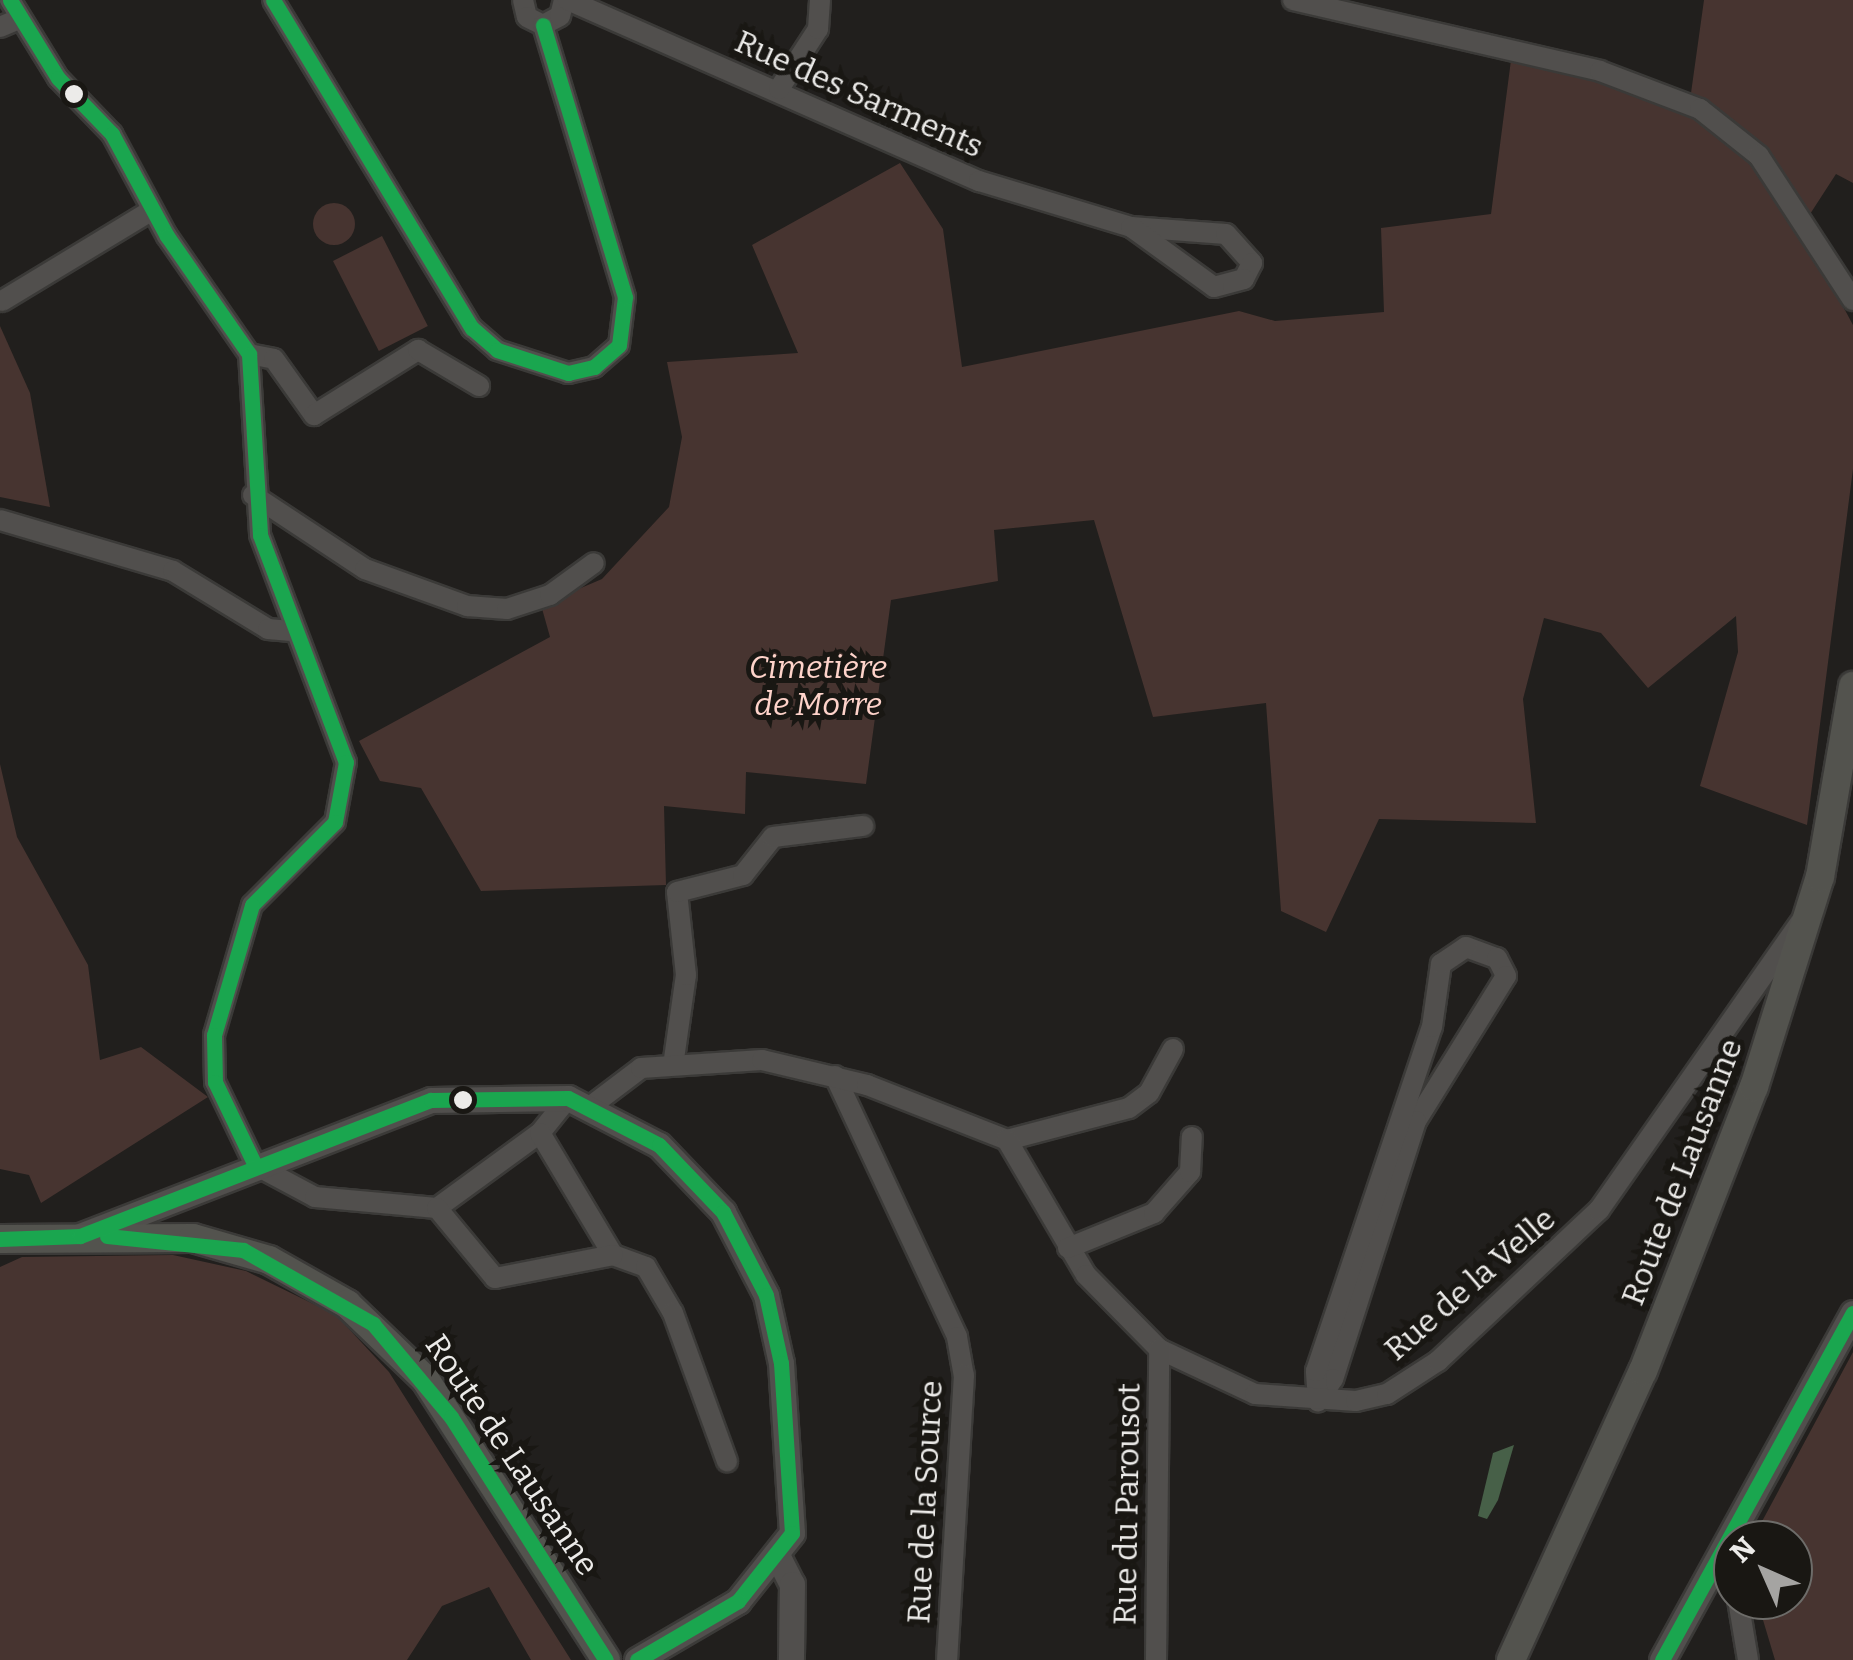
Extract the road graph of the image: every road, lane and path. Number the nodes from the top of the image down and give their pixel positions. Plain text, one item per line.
1 (273, 0) edge
2 (523, 0) edge
3 (566, 0) edge
4 (820, 0) edge
5 (1292, 0) edge
6 (10, 15) edge
7 (550, 23) junction
8 (780, 88) junction
9 (152, 210) junction
10 (1131, 227) junction
11 (1845, 270) edge
12 (1853, 300) edge
13 (2, 301) edge
14 (249, 354) junction
15 (479, 386) dead end
16 (253, 495) junction
17 (0, 520) edge
18 (594, 563) dead end
19 (292, 631) junction
20 (1853, 686) edge
21 (862, 826) dead end
22 (1812, 908) junction
23 (1173, 1048) dead end
24 (674, 1059) junction
25 (836, 1076) junction
26 (580, 1102) junction
27 (540, 1133) junction
28 (1007, 1140) junction
29 (1193, 1145) dead end
30 (256, 1165) junction
31 (437, 1208) junction
32 (1375, 1218) junction
33 (80, 1236) junction
34 (0, 1239) edge
35 (1068, 1248) junction
36 (612, 1256) junction
37 (1853, 1314) edge
38 (1159, 1349) junction
39 (1318, 1401) junction
40 (727, 1461) dead end
41 (1747, 1520) edge
42 (778, 1557) junction
43 (1713, 1580) edge
44 (1741, 1620) edge
45 (606, 1660) edge
46 (637, 1660) edge
47 (791, 1660) edge
48 (947, 1660) edge
49 (1156, 1660) edge
50 (1511, 1660) edge
51 (1662, 1660) edge
52 (1748, 1660) edge

1 - 7 street
2 - 7 street
3 - 7 street
3 - 8 street, Rue des Sarments
4 - 8 street
5 - 11 street
6 - 9 street
8 - 10 street, Rue des Sarments
9 - 13 street
9 - 14 street
10 - 10 street, Rue des Sarments
11 - 12 street
14 - 15 street
14 - 16 street
16 - 18 street
16 - 19 street
17 - 19 street
19 - 30 street
20 - 22 main road, Route de Lausanne
21 - 24 street
22 - 39 street, Rue de la Velle
22 - 50 main road, Route de Lausanne
23 - 28 street
24 - 25 street
24 - 26 street
25 - 28 street
25 - 48 street, Rue de la Source
26 - 27 street
26 - 30 street
26 - 42 street
27 - 31 street
27 - 36 street
28 - 35 street, Rue de la Velle
29 - 35 street
30 - 31 street
30 - 33 street
31 - 36 street
32 - 32 street
32 - 39 street
33 - 34 main road, Route de Lausanne
33 - 45 main road, Route de Lausanne
35 - 38 street, Rue de la Velle
36 - 40 street
37 - 41 street
38 - 39 street, Rue de la Velle
38 - 49 street, Rue du Parousot
42 - 46 street
42 - 47 street
43 - 51 street
44 - 52 street

